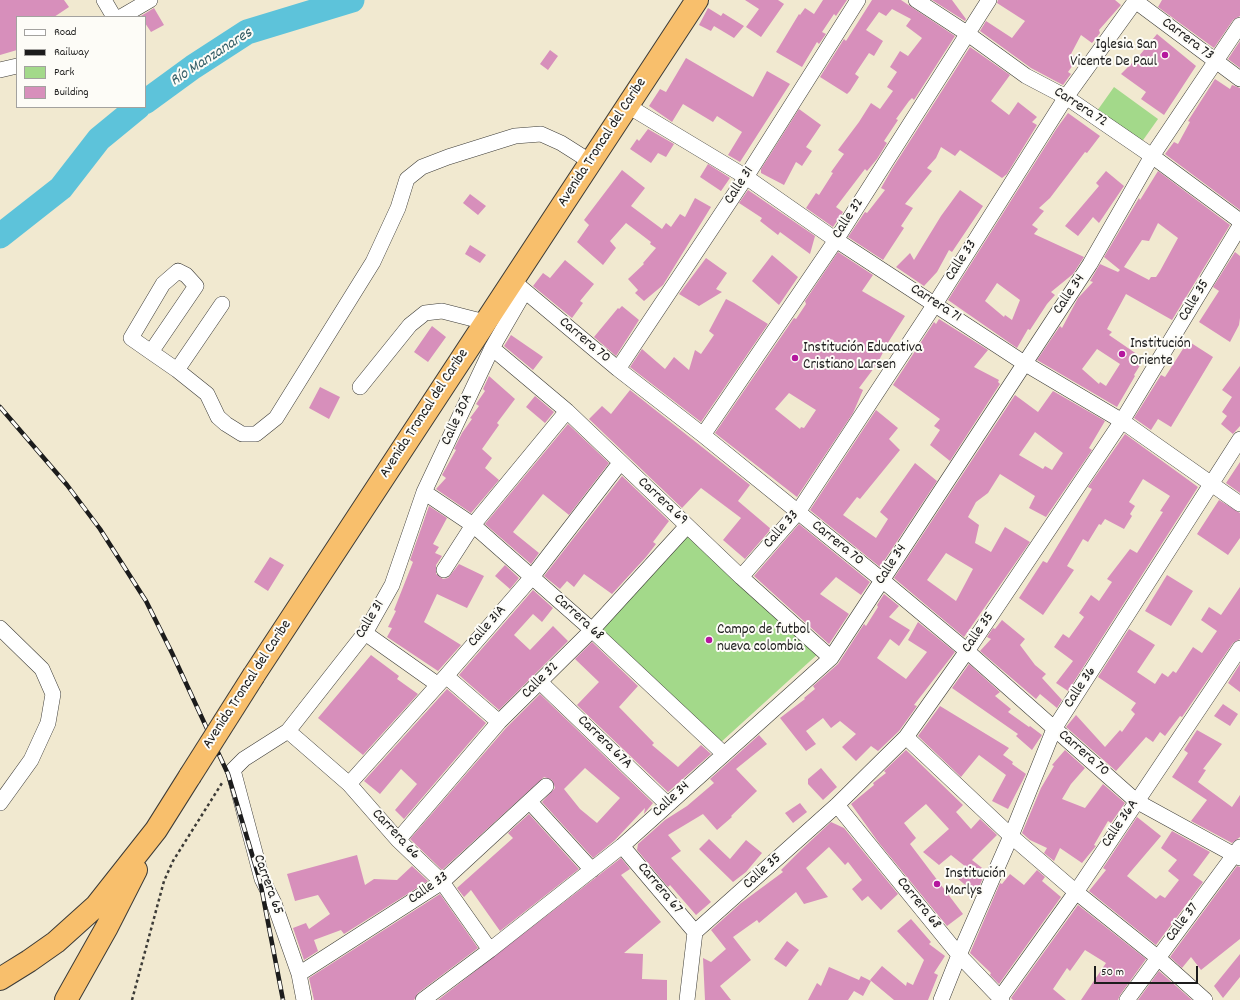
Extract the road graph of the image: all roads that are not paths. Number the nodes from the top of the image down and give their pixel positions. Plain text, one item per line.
1 (104, 0) edge
2 (150, 0) edge
3 (697, 0) edge
4 (858, 0) edge
5 (916, 0) edge
6 (990, 0) edge
7 (1135, 1) edge
8 (113, 16) edge
9 (123, 16) edge
10 (1240, 25) edge
11 (968, 34) junction
12 (1214, 61) junction
13 (16, 66) edge
14 (0, 70) edge
15 (1240, 79) edge
16 (1066, 97) junction
17 (628, 106) junction
18 (1152, 156) junction
19 (591, 162) junction
20 (746, 177) junction
21 (1240, 221) edge
22 (1240, 226) edge
23 (836, 240) junction
24 (519, 286) junction
25 (222, 304) dead end
26 (935, 304) junction
27 (486, 322) junction
28 (492, 348) junction
29 (151, 352) junction
30 (1024, 363) junction
31 (618, 369) junction
32 (178, 370) junction
33 (360, 387) dead end
34 (567, 411) junction
35 (1122, 421) junction
36 (703, 435) junction
37 (1240, 439) edge
38 (620, 463) junction
39 (1211, 485) junction
40 (424, 492) junction
41 (1240, 504) edge
42 (798, 512) junction
43 (473, 525) junction
44 (688, 526) junction
45 (444, 570) dead end
46 (532, 576) junction
47 (741, 577) junction
48 (882, 580) junction
49 (0, 628) edge
50 (592, 630) junction
51 (365, 632) junction
52 (1240, 648) edge
53 (967, 651) junction
54 (831, 658) junction
55 (442, 680) junction
56 (540, 682) junction
57 (499, 722) junction
58 (1054, 729) junction
59 (288, 731) junction
60 (906, 737) junction
61 (723, 753) junction
62 (228, 776) joint
63 (348, 784) junction
64 (546, 786) dead end
65 (1136, 801) junction
66 (530, 802) junction
67 (0, 803) edge
68 (668, 804) junction
69 (837, 805) junction
70 (156, 830) junction
71 (1011, 836) junction
72 (398, 840) junction
73 (622, 846) junction
74 (1238, 853) edge
75 (592, 870) junction
76 (442, 882) junction
77 (1076, 892) junction
78 (107, 927) junction
79 (695, 932) junction
80 (490, 950) junction
81 (959, 955) junction
82 (1157, 957) junction
83 (299, 974) junction
84 (0, 979) edge
85 (1001, 999) edge
86 (66, 1000) edge
87 (82, 1000) edge
88 (304, 1000) edge
89 (423, 1000) edge
90 (687, 1000) edge
91 (941, 1000) edge
92 (1127, 1000) edge
93 (1205, 1000) edge

1 - 8 street
2 - 9 street
3 - 17 highway, Avenida Troncal del Caribe
4 - 20 street, Calle 31
5 - 11 street, Carrera 72
6 - 11 street, Calle 32
7 - 12 street, Carrera 73
7 - 16 street, Calle 33
10 - 12 street, Calle 34
11 - 16 street, Carrera 72
11 - 23 street, Calle 32
12 - 15 street, Carrera 73
12 - 18 street, Calle 34
13 - 14 street
16 - 18 street, Carrera 72
16 - 26 street, Calle 33
17 - 19 highway, Avenida Troncal del Caribe
17 - 20 street, Carrera 71
18 - 21 street, Carrera 72
18 - 30 street, Calle 34
19 - 24 highway, Avenida Troncal del Caribe
19 - 32 street
20 - 23 street, Carrera 71
20 - 31 street, Calle 31
22 - 35 street, Calle 35
23 - 26 street, Carrera 71
23 - 36 street, Calle 32
24 - 27 highway, Avenida Troncal del Caribe
24 - 28 street, Calle 30A
24 - 31 street, Carrera 70
25 - 32 street
26 - 30 street, Carrera 71
26 - 42 street, Calle 33
27 - 33 street
27 - 70 highway, Avenida Troncal del Caribe, bridge
28 - 34 street, Carrera 69
28 - 40 street, Calle 30A
29 - 29 street
29 - 32 street
30 - 35 street, Carrera 71
30 - 48 street, Calle 34
31 - 36 street, Carrera 70
34 - 38 street, Carrera 69
34 - 43 street
35 - 39 street, Carrera 71
35 - 53 street, Calle 35
36 - 42 street, Carrera 70
37 - 39 street, Calle 36
38 - 44 street, Carrera 69
38 - 46 street, Calle 31A
39 - 41 street, Carrera 71
39 - 58 street, Calle 36
40 - 43 street, Carrera 68
40 - 51 street, Calle 31
42 - 47 street, Calle 33
42 - 48 street, Carrera 70
43 - 45 street
43 - 46 street, Carrera 68
44 - 47 street, Carrera 69
44 - 50 street, Calle 32
46 - 50 street, Carrera 68
46 - 55 street, Calle 31A
47 - 54 street, Carrera 69
48 - 53 street, Carrera 70
48 - 54 street, Calle 34
49 - 67 street
50 - 56 street, Calle 32
50 - 61 street, Carrera 68
51 - 55 street
51 - 59 street, Calle 31
52 - 65 street, Calle 36A
53 - 58 street, Carrera 70
53 - 60 street, Calle 35
54 - 61 street, Calle 34
55 - 57 street
55 - 63 street, Calle 31A
56 - 57 street, Calle 32
56 - 68 street, Carrera 67A
57 - 72 street, Calle 32
58 - 65 street, Carrera 70
58 - 71 street, Calle 36
59 - 62 street, Calle 31
59 - 63 street, Carrera 66
60 - 69 street, Calle 35
60 - 71 street
61 - 68 street, Calle 34
62 - 83 street, Carrera 65
63 - 72 street, Carrera 66
64 - 66 street, Calle 33
65 - 74 street, Carrera 70
65 - 77 street, Calle 36A
66 - 75 street
66 - 76 street, Calle 33
68 - 73 street, Calle 34
69 - 79 street, Calle 35
69 - 81 street, Carrera 68
70 - 78 highway, Avenida Troncal del Caribe
70 - 84 highway, Avenida Troncal del Caribe
71 - 77 street
71 - 81 street, Calle 36
72 - 76 street, Carrera 66
73 - 75 street, Calle 34
73 - 79 street, Carrera 67
74 - 82 street, Calle 37
75 - 80 street, Calle 34
76 - 80 street, Carrera 66
76 - 83 street, Calle 33
77 - 82 street
77 - 85 street, Calle 36A
78 - 86 highway, Avenida Troncal del Caribe
78 - 87 highway
79 - 90 street
80 - 89 street, Calle 34
81 - 85 street, Carrera 68
81 - 91 street, Calle 36
82 - 92 street, Calle 37
82 - 93 street
83 - 88 street, Carrera 65

